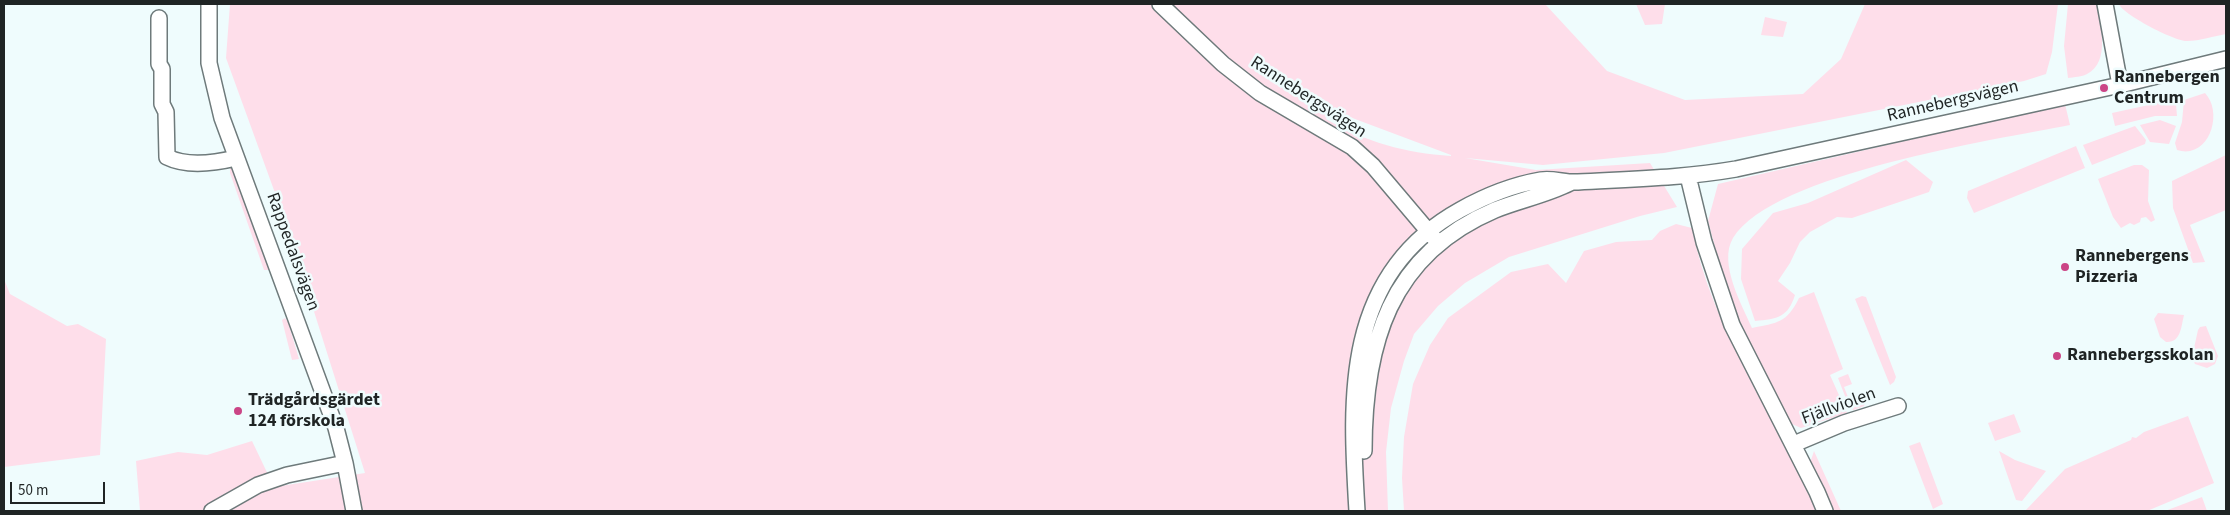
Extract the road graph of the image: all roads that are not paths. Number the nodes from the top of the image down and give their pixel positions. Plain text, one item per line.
1 (210, 4) edge
2 (1160, 4) edge
3 (2105, 4) edge
4 (159, 18) dead end
5 (2226, 59) edge
6 (2120, 85) junction
7 (236, 158) junction
8 (1688, 176) junction
9 (1571, 182) junction
10 (1427, 231) junction
11 (1439, 243) junction
12 (1898, 406) dead end
13 (1794, 444) junction
14 (345, 463) junction
15 (212, 511) edge
16 (354, 511) edge
17 (1357, 511) edge
18 (1368, 511) edge
19 (1825, 511) edge

1 - 7 street, Rappedalsvägen
2 - 10 street, Rannebergsvägen
3 - 6 street
4 - 7 street
5 - 6 street, Rannebergsvägen
6 - 8 street, Rannebergsvägen
7 - 14 street, Rappedalsvägen
8 - 9 street, Rannebergsvägen
8 - 13 street
9 - 10 street, Rannebergsvägen
9 - 11 street, Rannebergsvägen
10 - 11 street, Rannebergsvägen
10 - 17 street
11 - 18 street
12 - 13 street, Fjällviolen
13 - 19 street
14 - 15 street
14 - 16 street, Rappedalsvägen

